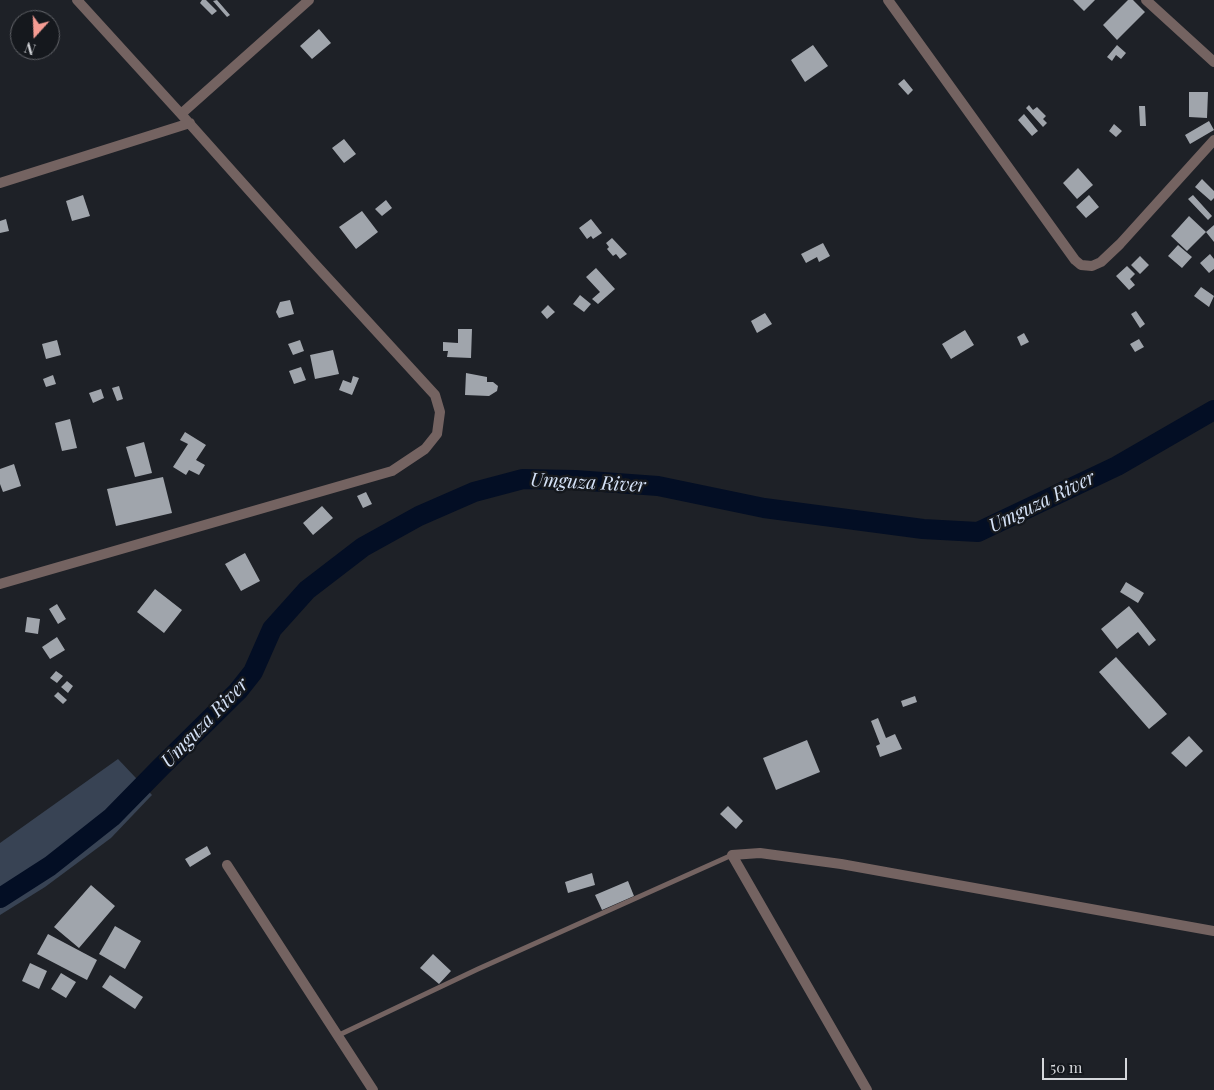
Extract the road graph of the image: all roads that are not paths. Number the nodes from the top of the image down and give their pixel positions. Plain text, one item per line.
1 (77, 0) edge
2 (309, 0) edge
3 (888, 0) edge
4 (1146, 0) edge
5 (1214, 62) edge
6 (181, 114) junction
7 (190, 124) junction
8 (1214, 140) edge
9 (0, 183) edge
10 (0, 584) edge
11 (732, 855) junction
12 (227, 865) dead end
13 (1214, 930) edge
14 (338, 1035) junction
15 (373, 1090) edge
16 (867, 1090) edge

1 - 6 street
2 - 6 street
3 - 8 street
4 - 5 street
6 - 7 street
7 - 9 street
7 - 10 street
11 - 13 street
11 - 14 lane
11 - 16 street
12 - 14 street
14 - 15 street

